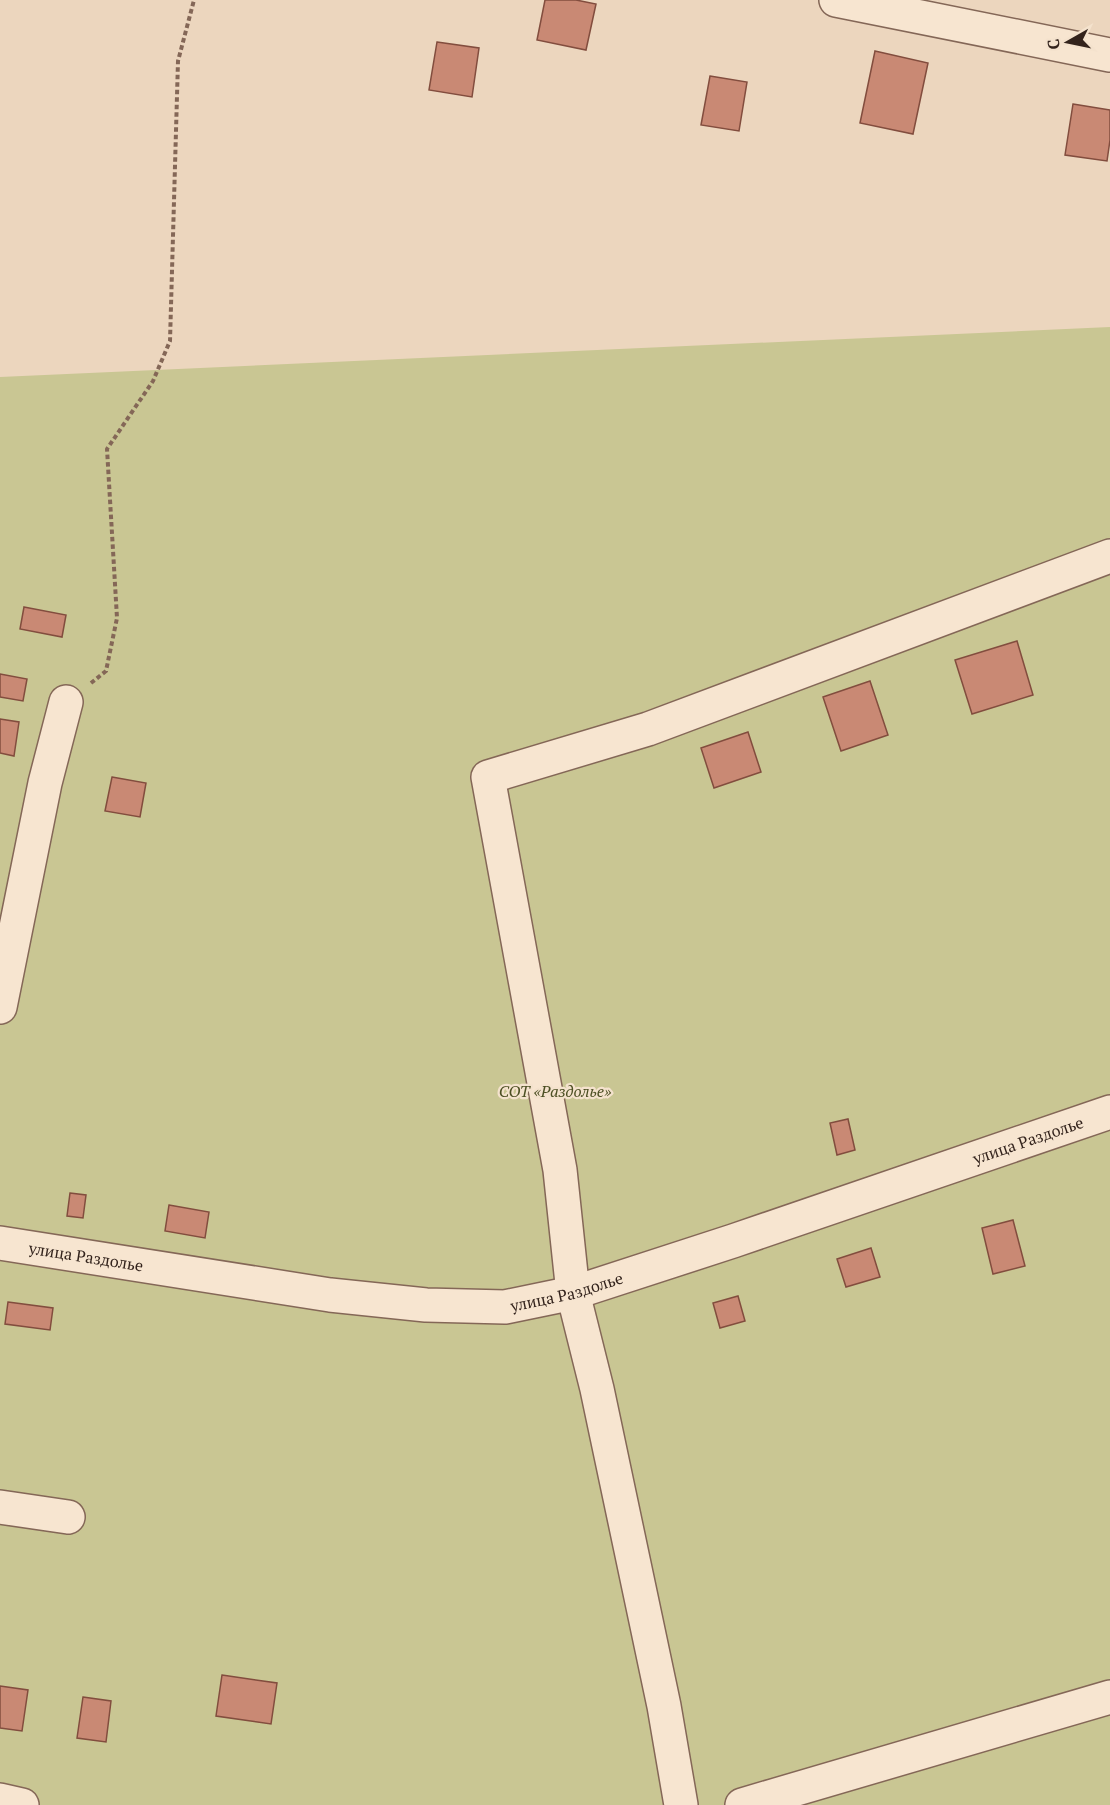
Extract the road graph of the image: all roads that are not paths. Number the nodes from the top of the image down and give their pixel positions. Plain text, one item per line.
1 (840, 0) edge
2 (1110, 55) edge
3 (1110, 556) edge
4 (66, 702) road end
5 (0, 1007) edge
6 (1110, 1112) edge
7 (0, 1243) edge
8 (573, 1293) junction
9 (0, 1507) edge
10 (68, 1518) dead end
11 (1110, 1697) edge
12 (0, 1800) edge
13 (22, 1805) edge
14 (681, 1805) edge
15 (742, 1805) edge

1 - 2 street
3 - 8 street
4 - 5 street
6 - 8 street, улица Раздолье
7 - 8 street, улица Раздолье
8 - 14 street
9 - 10 street
11 - 15 street
12 - 13 street

